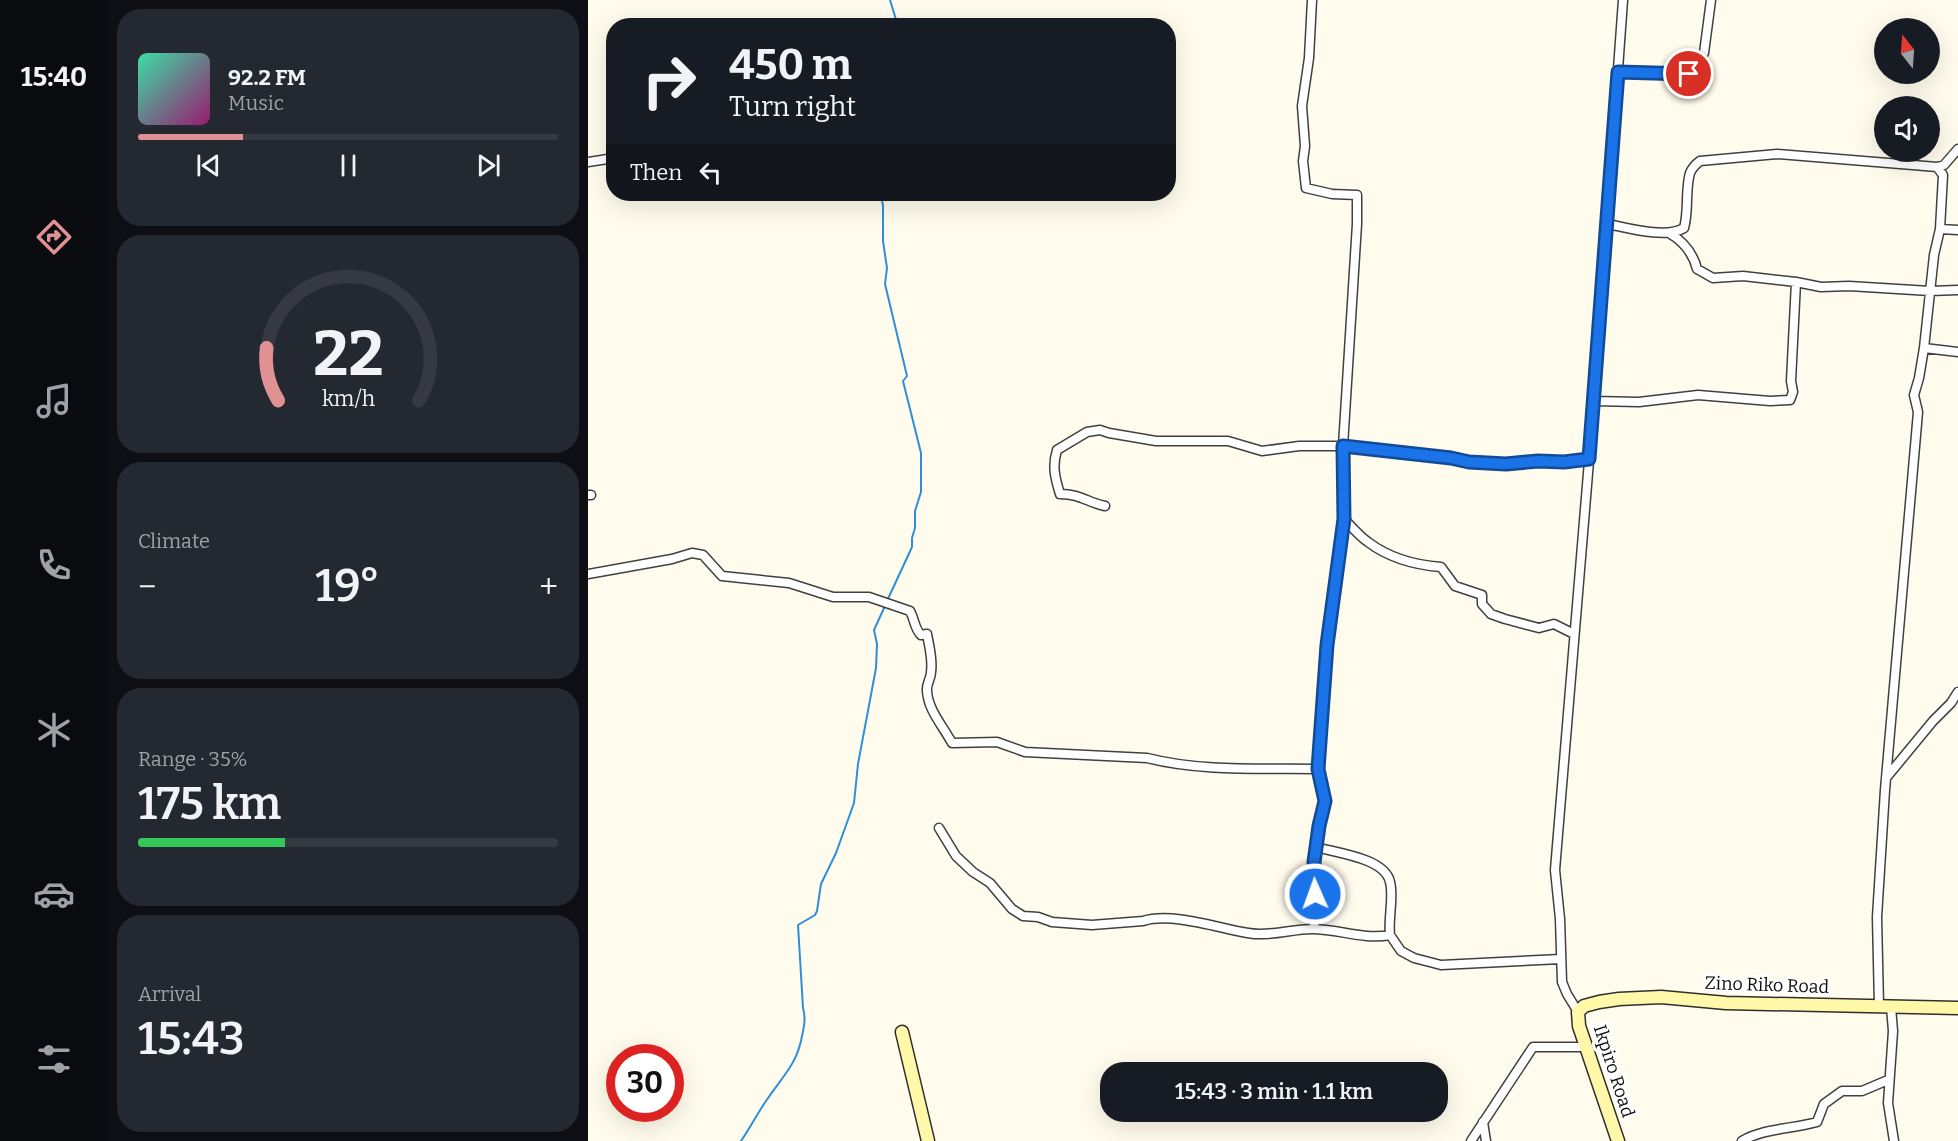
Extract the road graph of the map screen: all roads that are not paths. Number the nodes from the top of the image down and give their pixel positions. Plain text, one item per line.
1 (1312, 0) edge
2 (1623, 0) edge
3 (1711, 0) edge
4 (1618, 72) junction
5 (1958, 149) edge
6 (606, 159) edge
7 (588, 162) edge
8 (1937, 167) junction
9 (1608, 224) junction
10 (1940, 229) junction
11 (1958, 230) edge
12 (1669, 233) junction
13 (1796, 282) junction
14 (1958, 290) edge
15 (1930, 291) junction
16 (1924, 348) junction
17 (1958, 352) edge
18 (1594, 401) junction
19 (1343, 446) junction
20 (1589, 459) junction
21 (1105, 506) dead end
22 (1344, 519) junction
23 (588, 574) edge
24 (1574, 634) junction
25 (1958, 692) edge
26 (1318, 769) junction
27 (1886, 778) junction
28 (939, 828) dead end
29 (1316, 848) junction
30 (1314, 928) junction
31 (1390, 935) junction
32 (1562, 959) junction
33 (1885, 1006) junction
34 (1958, 1008) edge
35 (1578, 1012) junction
36 (902, 1032) dead end
37 (1586, 1047) junction
38 (1888, 1080) junction
39 (1483, 1122) junction
40 (927, 1141) edge
41 (1471, 1141) edge
42 (1486, 1141) edge
43 (1618, 1141) edge
44 (1742, 1141) edge
45 (1894, 1141) edge

1 - 19 street
2 - 4 street
3 - 4 street
4 - 9 street
5 - 8 street
6 - 7 street
8 - 10 street
8 - 12 street
9 - 12 street
9 - 18 street
10 - 11 street
10 - 15 street
12 - 13 street
13 - 15 street
13 - 18 street
14 - 15 street
15 - 16 street
16 - 17 street
16 - 27 street
18 - 20 street
19 - 20 street
19 - 21 street
19 - 22 street
20 - 24 street
22 - 24 street
22 - 26 street
23 - 26 street
24 - 32 street
25 - 27 street
26 - 29 street
27 - 33 street
28 - 30 street
29 - 30 street
29 - 31 street
30 - 31 street
31 - 32 street
32 - 35 street
33 - 34 street, Zino Riko Road
33 - 35 street, Zino Riko Road
33 - 38 street
35 - 37 street, Ikpiro Road
36 - 40 street
37 - 39 street
37 - 43 street, Ikpiro Road
38 - 44 street
38 - 45 street
39 - 41 street
39 - 42 street

